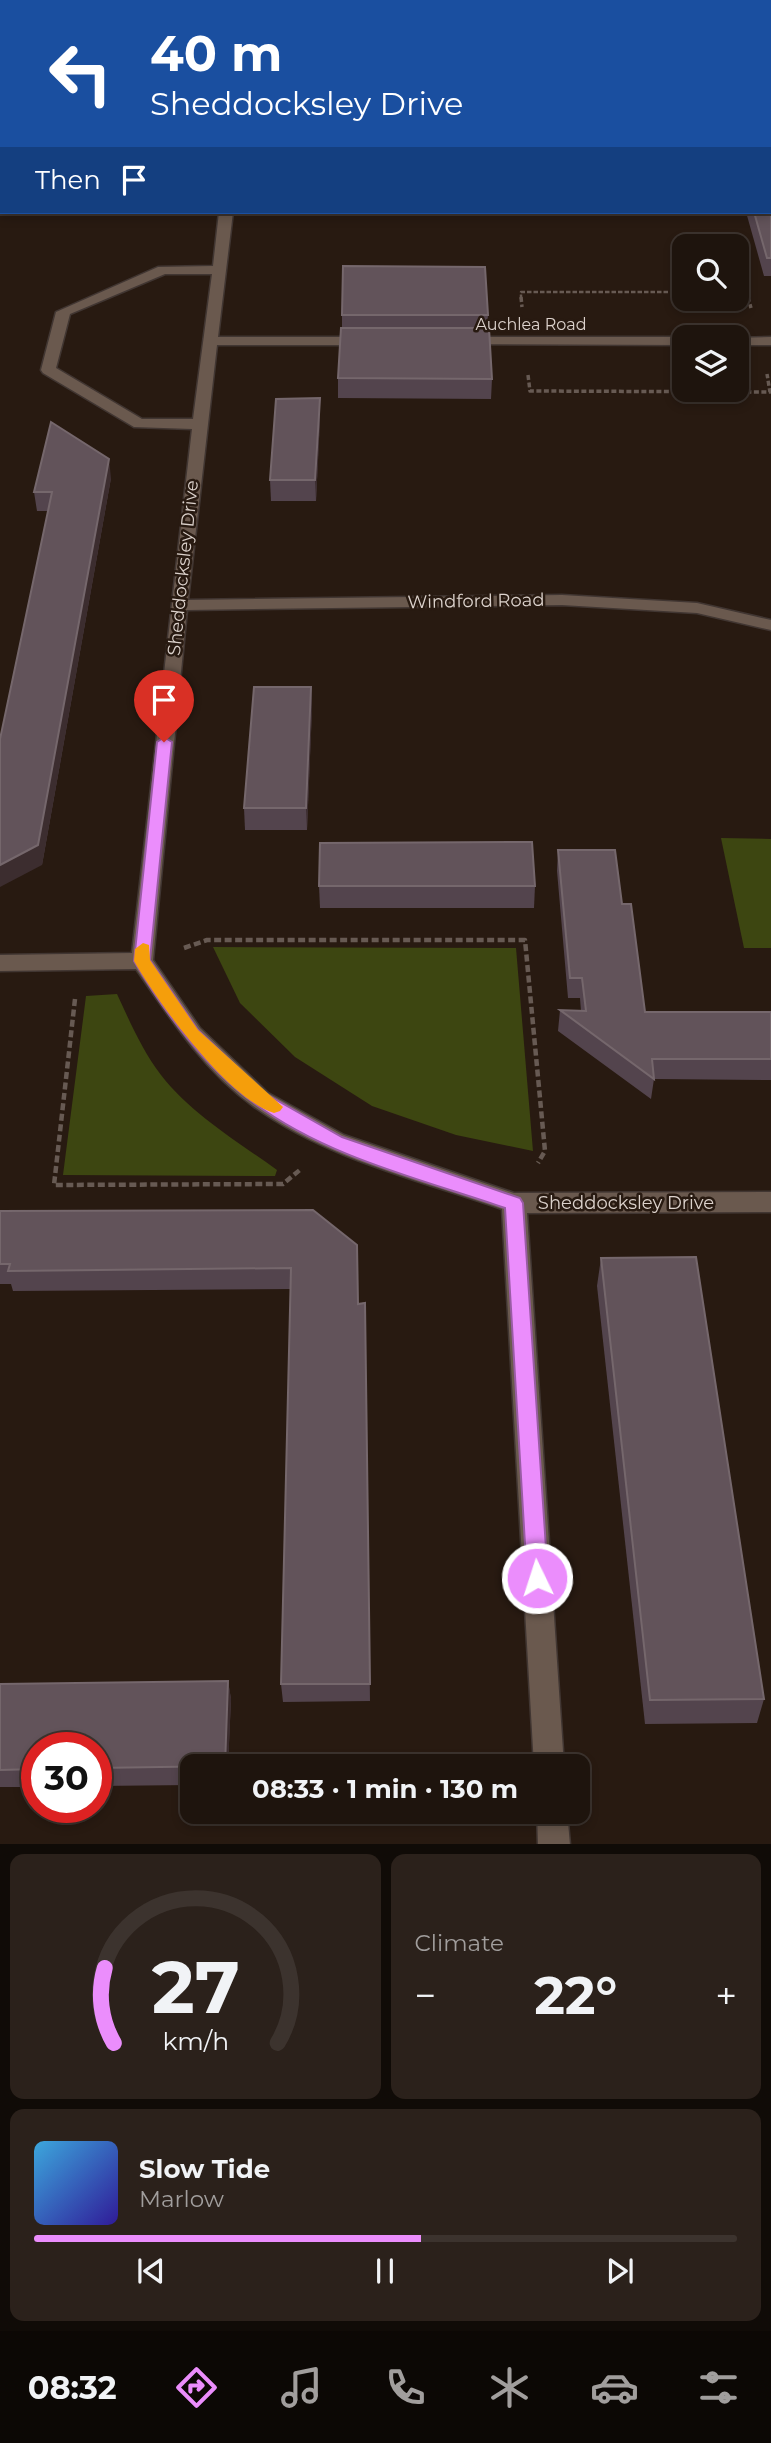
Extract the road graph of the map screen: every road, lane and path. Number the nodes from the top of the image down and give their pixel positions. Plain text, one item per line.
1 (226, 214) edge
2 (219, 270) junction
3 (672, 292) edge
4 (210, 341) junction
5 (388, 341) edge
6 (442, 341) edge
7 (525, 341) junction
8 (672, 341) edge
9 (749, 341) edge
10 (771, 341) edge
11 (199, 424) junction
12 (179, 605) junction
13 (771, 625) edge
14 (142, 961) junction
15 (0, 963) edge
16 (76, 990) dead end
17 (335, 1142) junction
18 (771, 1202) edge
19 (514, 1203) junction
20 (548, 1754) edge
21 (553, 1824) edge
22 (554, 1844) edge

1 - 2 street, Sheddocksley Drive
2 - 4 street, Sheddocksley Drive
2 - 11 street
3 - 7 path
4 - 5 street
4 - 11 street, Sheddocksley Drive
6 - 7 street, Auchlea Road
7 - 8 street, Auchlea Road
9 - 10 street
11 - 12 street, Sheddocksley Drive
12 - 13 street, Windford Road
12 - 14 street, Sheddocksley Drive
14 - 15 street
14 - 17 street, Sheddocksley Drive
14 - 19 path
16 - 17 path
17 - 19 street, Sheddocksley Drive
18 - 19 street, Sheddocksley Drive
19 - 20 street
21 - 22 street

